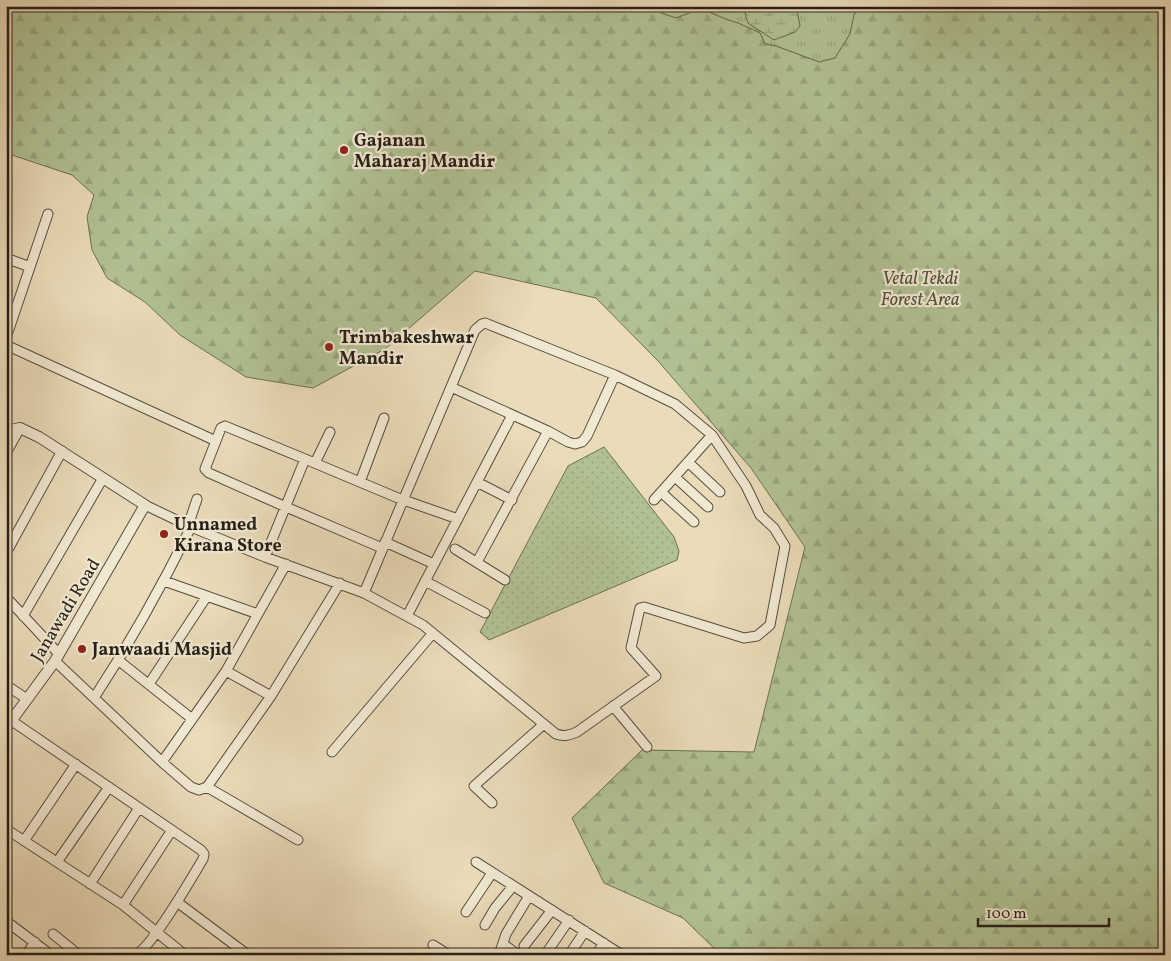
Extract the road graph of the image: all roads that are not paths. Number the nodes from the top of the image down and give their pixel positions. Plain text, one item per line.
1 (48, 214) dead end
2 (6, 258) edge
3 (30, 267) junction
4 (6, 338) edge
5 (6, 345) edge
6 (615, 375) junction
7 (451, 388) junction
8 (512, 415) junction
9 (384, 418) dead end
10 (20, 428) junction
11 (6, 431) edge
12 (548, 431) junction
13 (330, 432) dead end
14 (712, 435) junction
15 (216, 441) junction
16 (62, 451) junction
17 (6, 453) edge
18 (305, 459) junction
19 (688, 462) junction
20 (315, 463) junction
21 (675, 477) junction
22 (103, 478) junction
23 (360, 482) junction
24 (477, 482) junction
25 (662, 492) junction
26 (720, 492) dead end
27 (197, 499) dead end
28 (404, 500) junction
29 (512, 500) junction
30 (654, 500) dead end
31 (145, 504) junction
32 (708, 507) dead end
33 (286, 508) junction
34 (458, 519) junction
35 (694, 522) dead end
36 (189, 527) junction
37 (384, 545) junction
38 (455, 549) dead end
39 (6, 553) edge
40 (265, 557) junction
41 (476, 562) junction
42 (286, 564) junction
43 (434, 564) junction
44 (505, 580) dead end
45 (164, 581) junction
46 (425, 581) junction
47 (340, 583) junction
48 (364, 593) junction
49 (207, 596) junction
50 (6, 597) edge
51 (486, 613) dead end
52 (258, 614) junction
53 (23, 616) junction
54 (407, 616) junction
55 (434, 633) junction
56 (57, 658) junction
57 (118, 660) junction
58 (226, 671) junction
59 (149, 684) junction
60 (6, 685) edge
61 (271, 696) junction
62 (94, 698) junction
63 (27, 699) junction
64 (613, 706) junction
65 (191, 718) junction
66 (9, 724) edge
67 (544, 724) junction
68 (647, 747) dead end
69 (332, 752) dead end
70 (162, 762) junction
71 (76, 764) junction
72 (109, 787) junction
73 (207, 787) junction
74 (492, 804) dead end
75 (139, 808) junction
76 (6, 829) edge
77 (172, 830) junction
78 (298, 840) dead end
79 (24, 841) junction
80 (57, 862) junction
81 (476, 862) dead end
82 (492, 873) junction
83 (90, 884) junction
84 (513, 886) junction
85 (529, 896) junction
86 (177, 902) junction
87 (123, 905) junction
88 (552, 910) junction
89 (466, 912) dead end
90 (569, 920) junction
91 (6, 921) edge
92 (485, 925) dead end
93 (157, 931) junction
94 (585, 931) junction
95 (53, 934) dead end
96 (35, 942) junction
97 (604, 943) junction
98 (502, 944) junction
99 (433, 945) dead end
100 (524, 946) dead end
101 (26, 955) edge
102 (51, 955) edge
103 (79, 955) edge
104 (135, 955) edge
105 (185, 955) edge
106 (248, 955) edge
107 (449, 955) edge
108 (499, 955) edge
109 (518, 955) edge
110 (545, 955) edge
111 (569, 955) edge
112 (596, 955) edge
113 (622, 955) edge

1 - 3 street
2 - 3 street
3 - 4 street
5 - 15 street
6 - 7 street
6 - 12 street
6 - 14 street
7 - 8 street
7 - 28 street
8 - 12 street
8 - 24 street
9 - 23 street
10 - 11 street
10 - 16 street
10 - 17 street
12 - 29 street
13 - 20 street
14 - 19 street
14 - 64 street
15 - 18 street
15 - 33 street
16 - 22 street
16 - 39 street
18 - 20 street
18 - 33 street
19 - 21 street
19 - 26 street
20 - 23 street
21 - 25 street
21 - 32 street
22 - 31 street
22 - 53 street
23 - 28 street
24 - 29 street
24 - 34 street
25 - 30 street
25 - 35 street
27 - 36 street
28 - 34 street
28 - 37 street
29 - 41 street
31 - 36 street
31 - 56 street, Janawadi Road
33 - 37 street
33 - 40 street
34 - 43 street
36 - 40 street
36 - 45 street
37 - 43 street
37 - 48 street
38 - 41 street
40 - 42 street
41 - 44 street
42 - 47 street
42 - 52 street
43 - 46 street
45 - 49 street
45 - 57 street
46 - 51 street
46 - 54 street
47 - 48 street
47 - 61 street
48 - 54 street
49 - 52 street
49 - 59 street
50 - 53 street
52 - 58 street
53 - 56 street
54 - 55 street
55 - 67 street
55 - 69 street
56 - 62 street
56 - 63 street, Janawadi Road
57 - 59 street
57 - 62 street
58 - 61 street
58 - 65 street
59 - 65 street
60 - 63 street
61 - 73 street
62 - 70 street
63 - 66 street, Janawadi Road
64 - 67 street
64 - 68 street
65 - 70 street
66 - 71 street
67 - 74 street
70 - 73 street
71 - 72 street
71 - 79 street
72 - 75 street
72 - 80 street
73 - 78 street
75 - 77 street
75 - 83 street
76 - 79 street
77 - 86 street
77 - 87 street
79 - 80 street
80 - 83 street
81 - 82 street
82 - 84 street
82 - 89 street
83 - 87 street
84 - 85 street
84 - 92 street
85 - 88 street
85 - 98 street
86 - 93 street
86 - 106 street
87 - 93 street
88 - 90 street
88 - 100 street
90 - 94 street
90 - 110 street
91 - 96 street
93 - 104 street
93 - 105 street
94 - 97 street
94 - 111 street
95 - 103 street
96 - 101 street
96 - 102 street
97 - 112 street
97 - 113 street
98 - 108 street
98 - 109 street
99 - 107 street

